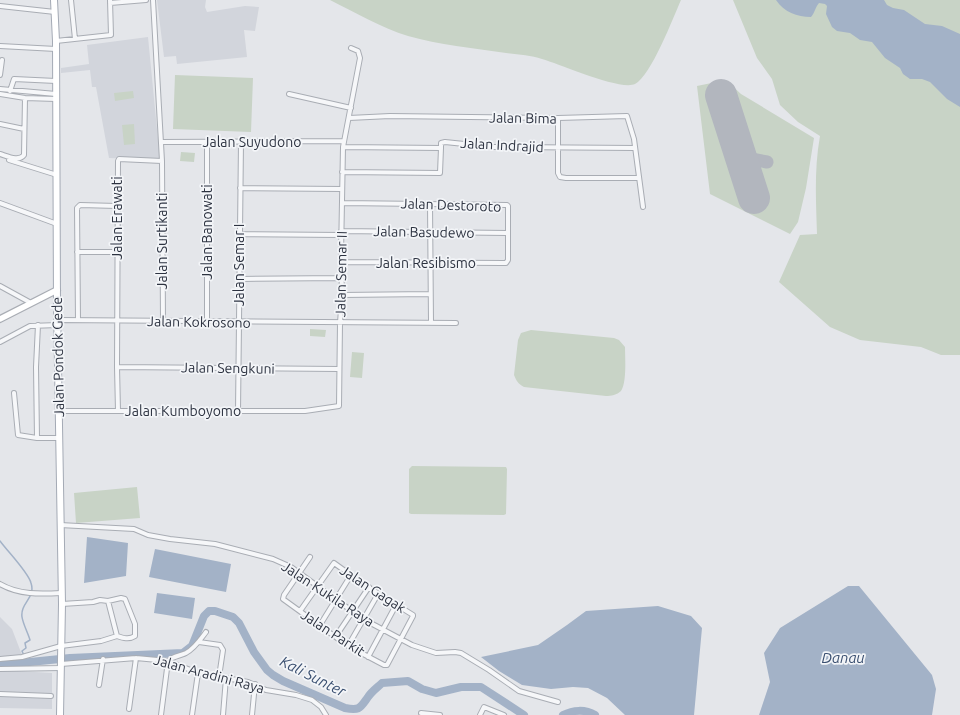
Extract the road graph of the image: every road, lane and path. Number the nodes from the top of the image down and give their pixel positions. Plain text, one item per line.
1 (54, 0) edge
2 (71, 0) edge
3 (146, 0) edge
4 (153, 0) edge
5 (110, 2) edge
6 (0, 6) edge
7 (55, 12) junction
8 (75, 39) junction
9 (56, 41) junction
10 (0, 46) edge
11 (351, 48) dead end
12 (56, 49) junction
13 (2, 60) dead end
14 (0, 75) edge
15 (56, 81) junction
16 (0, 89) edge
17 (10, 91) junction
18 (0, 94) edge
19 (289, 94) dead end
20 (56, 97) junction
21 (25, 98) junction
22 (351, 108) junction
23 (349, 118) junction
24 (558, 118) junction
25 (0, 124) edge
26 (24, 130) junction
27 (344, 141) junction
28 (161, 142) junction
29 (207, 142) junction
30 (240, 142) junction
31 (343, 147) junction
32 (441, 148) junction
33 (559, 148) junction
34 (635, 148) junction
35 (0, 154) edge
36 (9, 160) dead end
37 (162, 161) junction
38 (342, 172) junction
39 (56, 175) junction
40 (638, 178) junction
41 (240, 188) junction
42 (342, 189) junction
43 (0, 203) edge
44 (342, 203) junction
45 (430, 204) junction
46 (117, 206) junction
47 (643, 207) dead end
48 (57, 224) junction
49 (430, 232) junction
50 (341, 233) junction
51 (507, 233) junction
52 (239, 234) junction
53 (77, 252) junction
54 (117, 252) junction
55 (508, 260) joint
56 (341, 262) junction
57 (430, 263) junction
58 (342, 278) junction
59 (239, 279) junction
60 (0, 286) edge
61 (56, 293) junction
62 (342, 294) junction
63 (430, 294) junction
64 (31, 303) junction
65 (0, 319) edge
66 (78, 320) junction
67 (117, 321) junction
68 (163, 321) junction
69 (207, 321) junction
70 (239, 322) junction
71 (431, 322) junction
72 (58, 323) junction
73 (340, 323) junction
74 (456, 323) dead end
75 (38, 325) junction
76 (0, 342) edge
77 (117, 367) junction
78 (239, 369) junction
79 (339, 369) junction
80 (14, 393) dead end
81 (339, 406) joint
82 (59, 410) junction
83 (118, 412) junction
84 (238, 412) junction
85 (37, 438) junction
86 (60, 438) junction
87 (60, 525) junction
88 (310, 557) dead end
89 (299, 573) junction
90 (351, 576) junction
91 (0, 584) edge
92 (317, 586) junction
93 (369, 587) junction
94 (61, 593) junction
95 (378, 594) junction
96 (336, 599) junction
97 (108, 601) junction
98 (62, 604) junction
99 (396, 605) junction
100 (300, 611) junction
101 (352, 612) junction
102 (363, 618) junction
103 (320, 625) junction
104 (382, 629) junction
105 (206, 632) dead end
106 (117, 636) junction
107 (336, 636) junction
108 (402, 639) junction
109 (199, 642) junction
110 (348, 646) junction
111 (61, 649) junction
112 (368, 656) junction
113 (136, 658) junction
114 (0, 659) edge
115 (104, 659) junction
116 (168, 661) junction
117 (61, 664) junction
118 (0, 668) edge
119 (198, 673) junction
120 (219, 677) junction
121 (226, 678) junction
122 (255, 684) junction
123 (99, 685) dead end
124 (0, 694) edge
125 (51, 696) dead end
126 (558, 702) dead end
127 (129, 709) dead end
128 (421, 713) dead end
129 (60, 715) edge
130 (161, 715) edge
131 (192, 715) edge
132 (223, 715) edge
133 (252, 715) edge
134 (326, 715) edge
135 (440, 715) edge
136 (480, 715) edge
137 (504, 715) edge

1 - 7 main road, Jalan Pondok Gede
2 - 8 street
3 - 5 street
4 - 28 street, Jalan Surtikanti
5 - 8 street
6 - 7 street
7 - 9 main road, Jalan Pondok Gede
8 - 9 street
9 - 12 main road, Jalan Pondok Gede
10 - 12 street
11 - 22 street
12 - 15 main road, Jalan Pondok Gede
13 - 14 street
15 - 17 street
15 - 20 main road, Jalan Pondok Gede
16 - 17 street
17 - 20 street
18 - 21 street
19 - 22 street
20 - 21 street
20 - 39 main road, Jalan Pondok Gede
21 - 26 street
22 - 23 street
23 - 24 street, Jalan Bima
23 - 27 street
24 - 33 street
24 - 34 street, Jalan Bima
25 - 26 street
26 - 35 street
27 - 30 street, Jalan Suyudono
27 - 31 street, Jalan Semar II
28 - 29 street, Jalan Suyudono
28 - 37 street, Jalan Surtikanti
29 - 30 street, Jalan Suyudono
29 - 69 street, Jalan Banowati
30 - 41 street, Jalan Semar I
31 - 32 street, Jalan Indrajid
31 - 38 street, Jalan Semar II
32 - 33 street, Jalan Indrajid
32 - 38 street
33 - 34 street
33 - 40 street, Jalan Indrajid
34 - 40 street, Jalan Bima
36 - 39 street
37 - 46 street, Jalan Erawati
37 - 68 street, Jalan Surtikanti
38 - 42 street, Jalan Semar II
39 - 48 main road, Jalan Pondok Gede
40 - 47 street, Jalan Bima
41 - 42 street
41 - 52 street, Jalan Semar I
42 - 44 street, Jalan Semar II
43 - 48 street
44 - 45 street, Jalan Destoroto
44 - 50 street, Jalan Semar II
45 - 49 street
45 - 51 street, Jalan Destoroto
46 - 53 street
46 - 54 street, Jalan Erawati
48 - 61 main road, Jalan Pondok Gede
49 - 50 street, Jalan Basudewo
49 - 51 street, Jalan Basudewo
49 - 57 street
50 - 52 street, Jalan Basudewo
50 - 56 street, Jalan Semar II
51 - 55 street, Jalan Destoroto
52 - 59 street, Jalan Semar I
53 - 54 street
53 - 66 street
54 - 67 street, Jalan Erawati
55 - 57 street, Jalan Resibismo
56 - 57 street, Jalan Resibismo
56 - 58 street, Jalan Semar II
57 - 63 street
58 - 59 street
58 - 62 street, Jalan Semar II
59 - 70 street, Jalan Semar I
60 - 64 street
61 - 64 main road
61 - 72 main road, Jalan Pondok Gede
62 - 63 street
62 - 73 street, Jalan Semar II
63 - 71 street
64 - 65 main road
66 - 67 street, Jalan Kokrosono
66 - 72 street, Jalan Kokrosono
67 - 68 street, Jalan Kokrosono
67 - 77 street, Jalan Kumboyomo
68 - 69 street, Jalan Kokrosono
69 - 70 street, Jalan Kokrosono
70 - 73 street, Jalan Kokrosono
70 - 78 street, Jalan Semar I
71 - 73 street, Jalan Kokrosono
71 - 74 street, Jalan Kokrosono
72 - 75 street, Jalan Kokrosono
72 - 82 main road, Jalan Pondok Gede
73 - 79 street, Jalan Semar II
75 - 76 street, Jalan Kokrosono
75 - 85 street
77 - 78 street, Jalan Sengkuni
77 - 83 street, Jalan Kumboyomo
78 - 79 street, Jalan Sengkuni
78 - 84 street, Jalan Semar I
79 - 81 street, Jalan Semar II
80 - 85 street
81 - 84 street, Jalan Kumboyomo
82 - 83 street
82 - 86 main road, Jalan Pondok Gede
83 - 84 street, Jalan Kumboyomo
85 - 86 street
86 - 87 main road, Jalan Pondok Gede
87 - 89 street, Jalan Kukila Raya
87 - 94 main road, Jalan Pondok Gede
88 - 89 street
89 - 92 street, Jalan Kukila Raya
89 - 100 street, Jalan Parkit
90 - 92 street, Jalan Gagak
90 - 93 street, Jalan Gagak
90 - 96 street
91 - 94 street
92 - 96 street, Jalan Kukila Raya
92 - 100 street
93 - 95 street, Jalan Gagak
93 - 101 street
94 - 98 main road, Jalan Pondok Gede
95 - 99 street, Jalan Gagak
95 - 102 street
96 - 101 street, Jalan Kukila Raya
96 - 103 street
97 - 98 street
97 - 106 street
97 - 106 street
98 - 111 main road, Jalan Pondok Gede
99 - 104 street
99 - 108 street, Jalan Gagak
100 - 103 street, Jalan Parkit
101 - 102 street, Jalan Kukila Raya
101 - 107 street
102 - 104 street, Jalan Kukila Raya
102 - 110 street
103 - 107 street, Jalan Parkit
104 - 108 street, Jalan Kukila Raya
104 - 112 street
105 - 109 street
106 - 111 street
107 - 110 street, Jalan Parkit
108 - 112 street, Jalan Parkit
108 - 126 street, Jalan Kukila Raya
109 - 116 street
109 - 120 street
110 - 112 street, Jalan Parkit
111 - 114 street
111 - 117 main road, Jalan Pondok Gede
113 - 115 street, Jalan Aradini Raya
113 - 116 street, Jalan Aradini Raya
113 - 127 street
115 - 117 street, Jalan Aradini Raya
115 - 123 street
116 - 119 street, Jalan Aradini Raya
116 - 130 street
117 - 118 street, Jalan Aradini Raya
117 - 129 main road, Jalan Pondok Gede
119 - 120 street, Jalan Aradini Raya
119 - 131 street
120 - 121 street, Jalan Aradini Raya
121 - 122 street, Jalan Aradini Raya
121 - 132 street
122 - 133 street
122 - 134 street, Jalan Aradini Raya
124 - 125 street
128 - 135 street
136 - 137 street

